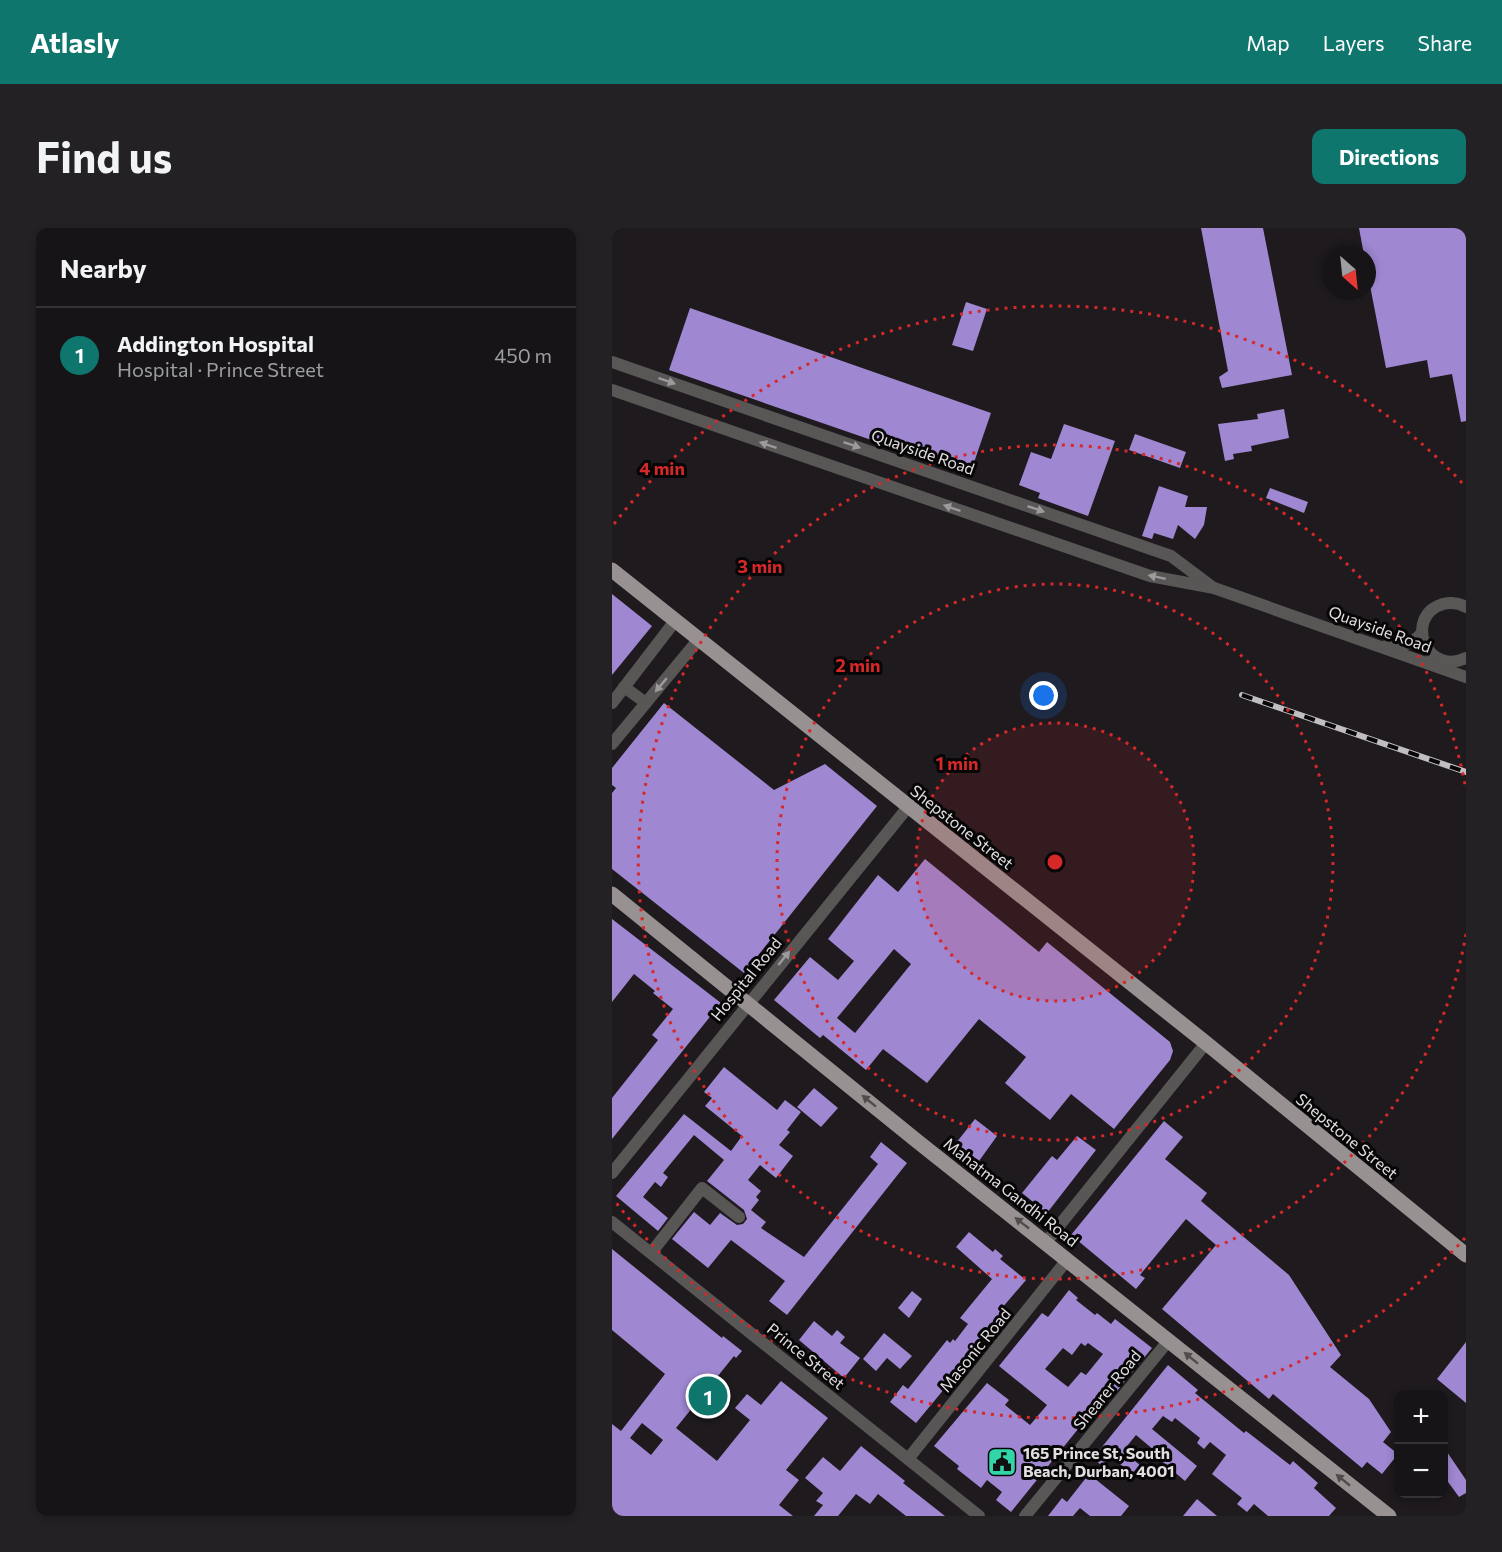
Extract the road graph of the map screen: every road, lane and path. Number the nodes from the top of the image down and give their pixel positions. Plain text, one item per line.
1 (612, 362) edge
2 (612, 390) edge
3 (612, 570) edge
4 (1214, 588) junction
5 (1465, 605) edge
6 (675, 621) junction
7 (1422, 633) junction
8 (698, 639) junction
9 (1382, 646) junction
10 (1466, 658) edge
11 (1438, 659) junction
12 (1419, 660) junction
13 (1453, 672) junction
14 (1466, 677) edge
15 (624, 687) junction
16 (612, 703) edge
17 (646, 703) junction
18 (612, 744) edge
19 (908, 807) junction
20 (612, 894) edge
21 (747, 1004) junction
22 (1206, 1043) junction
23 (612, 1173) edge
24 (739, 1217) dead end
25 (612, 1222) edge
26 (1046, 1242) junction
27 (651, 1253) junction
28 (1466, 1255) edge
29 (1067, 1260) junction
30 (1169, 1340) junction
31 (908, 1460) junction
32 (979, 1516) edge
33 (1025, 1516) edge
34 (1389, 1516) edge

1 -> 4 street, Quayside Road
4 -> 2 street, Quayside Road
3 - 6 main road, Shepstone Street
4 - 9 street, Quayside Road
5 - 7 street
6 - 8 main road, Shepstone Street
6 - 15 street
7 - 9 street
7 - 11 street
8 -> 17 street
8 - 19 main road, Shepstone Street
9 - 12 street, Quayside Road
10 - 11 street
11 - 12 street
11 - 13 street
12 - 13 street, Quayside Road
13 - 14 street, Quayside Road
15 - 16 street
15 - 17 street
17 - 18 street
21 -> 19 street, Hospital Road
19 - 22 main road, Shepstone Street
20 - 21 main road, Mahatma Gandhi Road
21 - 23 street, Hospital Road
26 -> 21 main road, Mahatma Gandhi Road
22 - 26 street
22 - 28 main road, Shepstone Street
24 - 27 street
25 - 27 street, Prince Street
26 - 29 main road, Mahatma Gandhi Road
27 - 31 street, Prince Street
29 - 30 main road, Mahatma Gandhi Road
29 - 31 street, Masonic Road
30 - 33 street, Shearer Road
34 -> 30 main road, Mahatma Gandhi Road
31 - 32 street, Prince Street

